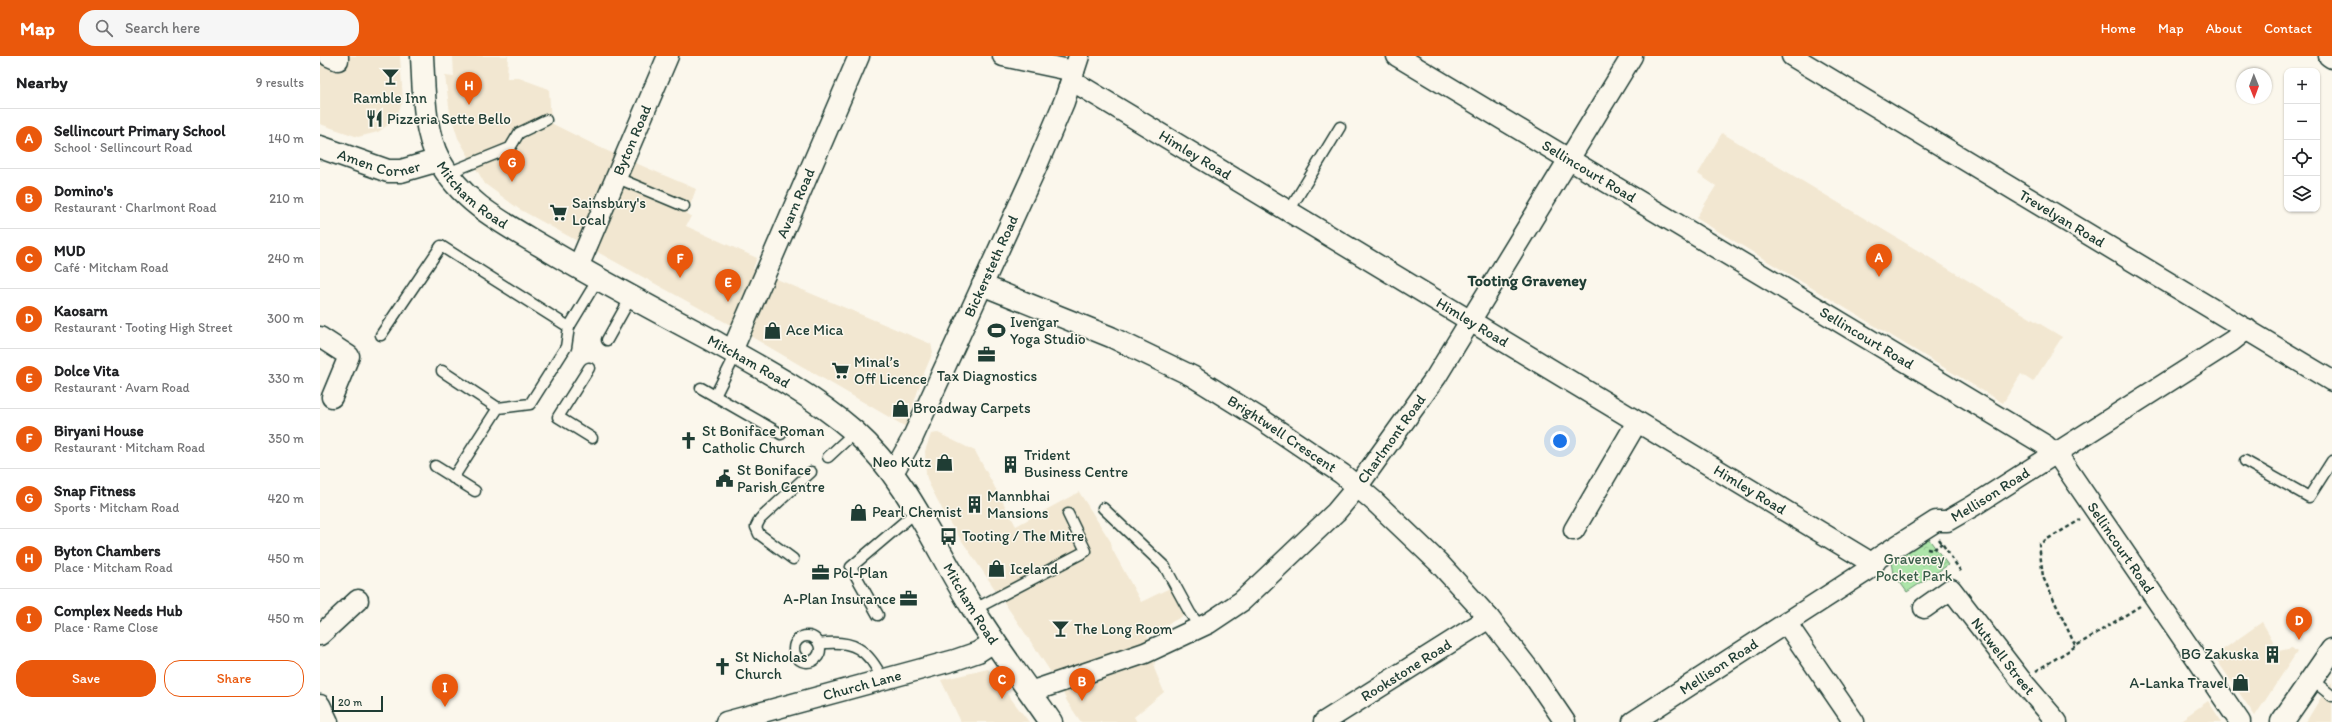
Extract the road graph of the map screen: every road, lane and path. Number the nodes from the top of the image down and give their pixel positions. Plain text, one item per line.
1 (329, 56) edge
2 (338, 56) edge
3 (422, 56) edge
4 (668, 56) edge
5 (859, 56) edge
6 (1003, 56) edge
7 (1397, 56) edge
8 (1632, 56) edge
9 (1792, 56) edge
10 (2330, 56) edge
11 (2332, 58) edge
12 (1075, 69) edge
13 (546, 120) dead end
14 (1340, 127) dead end
15 (320, 147) edge
16 (1570, 160) junction
17 (444, 167) junction
18 (615, 177) junction
19 (684, 206) dead end
20 (1289, 211) junction
21 (578, 267) junction
22 (598, 279) junction
23 (982, 285) junction
24 (631, 297) junction
25 (1471, 320) junction
26 (569, 327) junction
27 (2247, 329) junction
28 (381, 335) dead end
29 (320, 336) edge
30 (607, 340) dead end
31 (734, 353) junction
32 (589, 368) dead end
33 (442, 371) dead end
34 (2332, 380) edge
35 (702, 388) dead end
36 (715, 396) junction
37 (332, 397) dead end
38 (498, 408) junction
39 (1637, 422) junction
40 (855, 432) junction
41 (781, 434) dead end
42 (592, 438) dead end
43 (2055, 454) junction
44 (828, 457) dead end
45 (2245, 461) dead end
46 (2332, 461) edge
47 (435, 466) dead end
48 (811, 472) dead end
49 (893, 473) junction
50 (453, 478) junction
51 (1357, 487) junction
52 (475, 492) dead end
53 (1103, 508) dead end
54 (2097, 511) junction
55 (917, 512) junction
56 (1068, 514) dead end
57 (1929, 526) junction
58 (1574, 530) dead end
59 (793, 559) dead end
60 (1871, 568) junction
61 (1951, 589) junction
62 (2154, 598) junction
63 (358, 600) dead end
64 (1924, 608) dead end
65 (973, 610) junction
66 (878, 615) dead end
67 (1489, 618) junction
68 (1787, 624) junction
69 (1200, 627) junction
70 (320, 635) edge
71 (995, 641) junction
72 (819, 644) dead end
73 (2075, 645) junction
74 (2332, 650) edge
75 (2311, 679) junction
76 (883, 680) junction
77 (2021, 680) junction
78 (1030, 692) junction
79 (2332, 696) edge
80 (320, 705) edge
81 (328, 722) edge
82 (726, 722) edge
83 (1051, 722) edge
84 (1324, 722) edge
85 (1565, 722) edge
86 (1633, 722) edge
87 (1854, 722) edge
88 (2057, 722) edge
89 (2240, 722) edge
90 (2282, 722) edge

1 - 2 street
3 - 17 main road, Mitcham Road
4 - 18 street, Byton Road
5 - 31 street, Avarn Road
6 - 12 street
7 - 16 street, Sellincourt Road
8 - 16 street, Charlmont Road
9 - 27 street, Trevelyan Road
10 - 11 street
12 - 20 street, Himley Road
12 - 23 street, Bickersteth Road
13 - 17 lane
14 - 20 lane
15 - 17 main road, Amen Corner
16 - 25 street, Charlmont Road
16 - 43 street, Sellincourt Road
17 - 21 main road, Mitcham Road
18 - 19 lane
18 - 21 street, Byton Road
20 - 25 street, Himley Road
21 - 22 main road, Mitcham Road
22 - 24 main road, Mitcham Road
22 - 26 lane
23 - 49 street, Bickersteth Road
23 - 51 street, Brightwell Crescent
24 - 30 lane
24 - 31 main road, Mitcham Road
25 - 39 street, Himley Road
25 - 51 street, Charlmont Road
26 - 28 lane
26 - 38 lane
27 - 34 street, Trevelyan Road
27 - 43 street, Mellison Road
29 - 37 street
31 - 36 lane
31 - 40 main road, Mitcham Road
32 - 42 lane
33 - 38 lane
35 - 36 lane
36 - 41 lane
38 - 50 lane
39 - 58 street
39 - 60 street, Himley Road
40 - 44 lane
40 - 49 main road, Mitcham Road
43 - 54 street, Sellincourt Road
43 - 57 street, Mellison Road
45 - 46 lane
47 - 50 lane
48 - 59 lane
49 - 55 main road, Mitcham Road
50 - 52 lane
51 - 67 street, Brightwell Crescent
51 - 69 street, Charlmont Road
53 - 69 lane
54 - 62 street, Sellincourt Road
54 - 73 path
55 - 65 main road, Mitcham Road
55 - 66 lane
56 - 65 lane
57 - 60 street, Mellison Road
57 - 61 path
60 - 68 street, Mellison Road
61 - 64 street
61 - 77 street, Nutwell Street
62 - 73 path
62 - 89 street, Sellincourt Road
63 - 70 street
65 - 71 main road, Mitcham Road
67 - 84 street, Rookstone Road
67 - 85 street, Brightwell Crescent
68 - 86 street, Mellison Road
68 - 87 street
69 - 78 street, Charlmont Road
71 - 76 street, Church Lane
71 - 78 main road, Mitcham Road
72 - 76 lane
73 - 77 path
74 - 75 main road
75 - 79 lane
75 - 90 main road
76 - 82 street, Church Lane
77 - 88 street, Nutwell Street
78 - 83 main road, Mitcham Road
80 - 81 street

